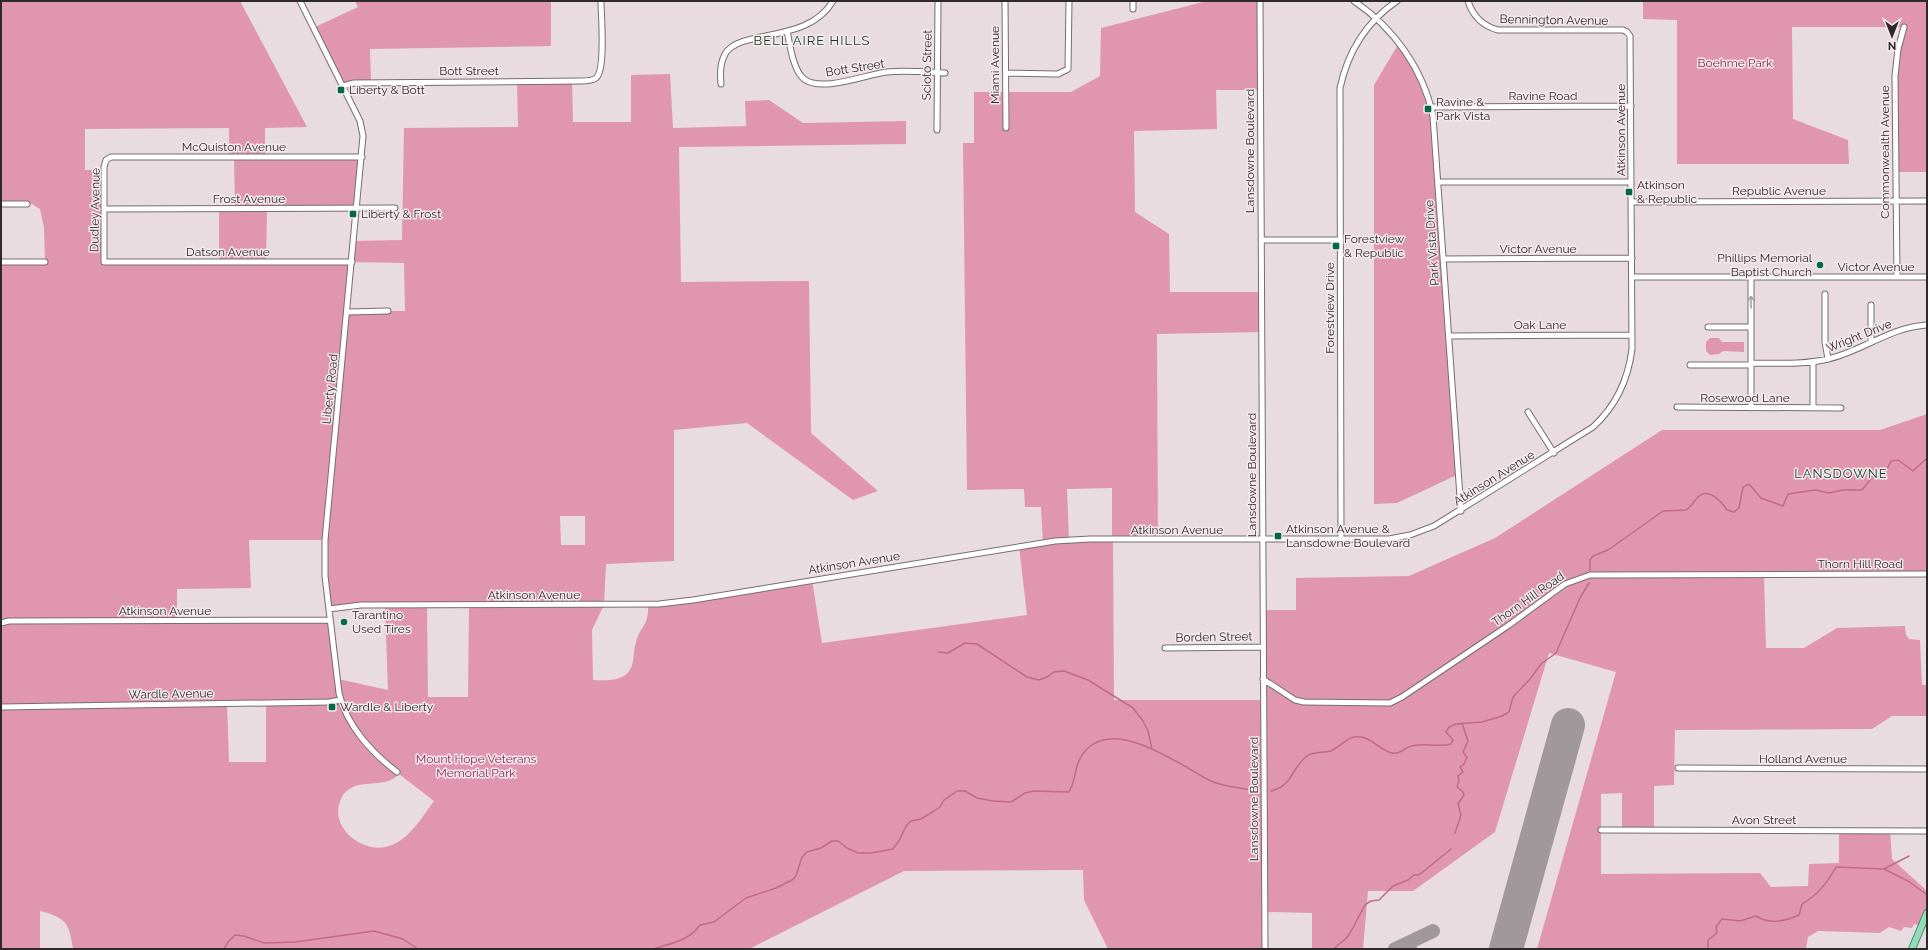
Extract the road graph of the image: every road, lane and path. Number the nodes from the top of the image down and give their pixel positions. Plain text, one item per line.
1 (300, 1) edge
2 (601, 1) edge
3 (833, 1) edge
4 (938, 1) edge
5 (1005, 1) edge
6 (1069, 1) edge
7 (1133, 1) edge
8 (1260, 1) edge
9 (1354, 1) edge
10 (1397, 1) edge
11 (1468, 1) edge
12 (1133, 9) dead end
13 (1375, 19) junction
14 (1904, 28) dead end
15 (788, 31) junction
16 (1629, 33) joint
17 (938, 73) junction
18 (945, 73) dead end
19 (1006, 73) junction
20 (721, 84) dead end
21 (343, 86) junction
22 (1631, 106) junction
23 (1431, 107) junction
24 (1006, 128) dead end
25 (937, 130) dead end
26 (362, 157) junction
27 (107, 159) joint
28 (1438, 182) junction
29 (1631, 182) junction
30 (1896, 201) junction
31 (1927, 201) edge
32 (1631, 202) junction
33 (1, 204) edge
34 (27, 204) dead end
35 (357, 208) junction
36 (395, 208) dead end
37 (104, 209) junction
38 (1261, 240) junction
39 (1340, 240) junction
40 (1632, 258) junction
41 (1443, 259) junction
42 (1, 262) edge
43 (45, 262) dead end
44 (104, 262) joint
45 (352, 262) junction
46 (1632, 277) junction
47 (1751, 277) junction
48 (1896, 277) junction
49 (1927, 277) edge
50 (1825, 294) dead end
51 (1871, 305) dead end
52 (348, 312) junction
53 (388, 312) dead end
54 (1927, 325) edge
55 (1708, 327) dead end
56 (1751, 327) junction
57 (1632, 335) junction
58 (1449, 336) junction
59 (1871, 341) junction
60 (1828, 359) junction
61 (1813, 362) junction
62 (1751, 364) junction
63 (1690, 365) dead end
64 (1677, 408) dead end
65 (1751, 408) junction
66 (1813, 408) junction
67 (1841, 408) dead end
68 (1528, 412) dead end
69 (1554, 453) junction
70 (1461, 511) junction
71 (1262, 540) junction
72 (1341, 540) junction
73 (1927, 574) edge
74 (329, 609) junction
75 (330, 620) junction
76 (1, 623) edge
77 (1263, 647) junction
78 (1165, 648) dead end
79 (1263, 679) junction
80 (341, 700) junction
81 (1, 707) edge
82 (1678, 768) dead end
83 (1927, 769) edge
84 (396, 772) dead end
85 (1601, 830) dead end
86 (1927, 830) edge
87 (1927, 913) edge
88 (1265, 949) edge
89 (1912, 949) edge

1 - 21 street, Liberty Road
2 - 21 street, Bott Street
3 - 15 street
4 - 17 street, Scioto Street
5 - 19 street, Miami Avenue
6 - 19 street
7 - 12 street
8 - 38 street, Lansdowne Boulevard
9 - 13 street, Park Vista Drive
10 - 13 street, Forestview Drive
11 - 16 street, Bennington Avenue
13 - 23 street, Park Vista Drive
13 - 39 street, Forestview Drive
14 - 30 street, Commonwealth Avenue
15 - 17 street, Bott Street
15 - 20 street
16 - 22 street, Atkinson Avenue
17 - 18 street, Bott Street
17 - 25 street, Scioto Street
19 - 24 street, Miami Avenue
21 - 26 street, Liberty Road
22 - 23 street, Ravine Road
22 - 29 street, Atkinson Avenue
23 - 28 street, Park Vista Drive
26 - 27 street, McQuiston Avenue
26 - 35 street, Liberty Road
27 - 37 street, Dudley Avenue
28 - 29 street
28 - 41 street, Park Vista Drive
29 - 32 street, Atkinson Avenue
30 - 31 street, Republic Avenue
30 - 32 street, Republic Avenue
30 - 48 street, Commonwealth Avenue
32 - 40 street, Atkinson Avenue
33 - 34 street
35 - 36 street, Frost Avenue
35 - 37 street, Frost Avenue
35 - 45 street, Liberty Road
37 - 44 street, Dudley Avenue
38 - 39 street
38 - 71 street, Lansdowne Boulevard
39 - 72 street, Forestview Drive
40 - 41 street, Victor Avenue
40 - 46 street, Atkinson Avenue
41 - 58 street, Park Vista Drive
42 - 43 street
44 - 45 street, Datson Avenue
45 - 52 street, Liberty Road
46 - 47 street, Victor Avenue
46 - 57 street, Atkinson Avenue
47 - 48 street, Victor Avenue
56 -> 47 street
48 - 49 street, Victor Avenue
50 - 60 street
51 - 59 street
52 - 53 street
52 - 74 street, Liberty Road
54 - 59 street, Wright Drive
55 - 56 street
56 - 62 street
57 - 58 street, Oak Lane
57 - 69 street, Atkinson Avenue
58 - 70 street, Park Vista Drive
59 - 60 street, Wright Drive
60 - 61 street, Wright Drive
61 - 62 street, Wright Drive
61 - 66 street
62 - 63 street, Wright Drive
62 - 65 street
64 - 65 street, Rosewood Lane
65 - 66 street, Rosewood Lane
66 - 67 street, Rosewood Lane
68 - 69 street
69 - 70 street, Atkinson Avenue
70 - 72 street, Atkinson Avenue
71 - 72 street, Atkinson Avenue
71 - 74 street, Atkinson Avenue
71 - 77 street, Lansdowne Boulevard
73 - 79 street, Thorn Hill Road
74 - 75 street, Liberty Road
75 - 76 street, Atkinson Avenue
75 - 80 street, Liberty Road
77 - 78 street, Borden Street
77 - 79 street, Lansdowne Boulevard
79 - 88 street, Lansdowne Boulevard
80 - 81 street, Wardle Avenue
80 - 84 street, Liberty Road
82 - 83 street, Holland Avenue
85 - 86 street, Avon Street
87 - 89 main road

